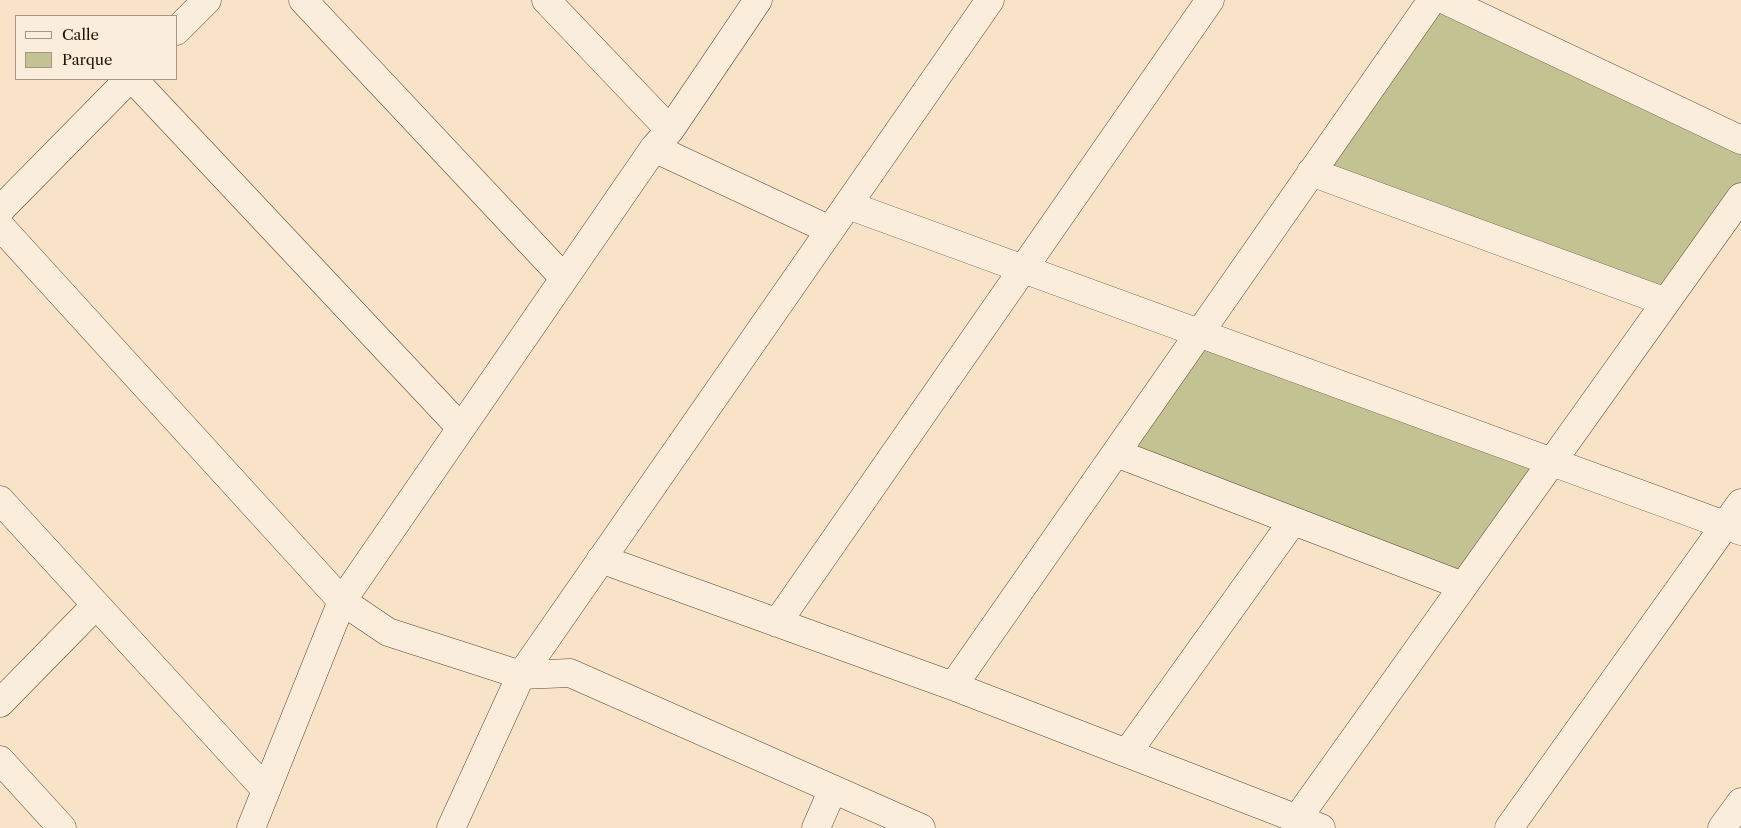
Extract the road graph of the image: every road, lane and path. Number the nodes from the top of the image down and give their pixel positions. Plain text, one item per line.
1 (207, 0) edge
2 (303, 0) edge
3 (546, 0) edge
4 (758, 0) edge
5 (990, 0) edge
6 (1210, 0) edge
7 (1432, 0) edge
8 (1445, 0) edge
9 (178, 30) edge
10 (130, 80) edge
11 (132, 80) edge
12 (662, 139) junction
13 (1741, 140) edge
14 (1312, 172) junction
15 (1741, 197) edge
16 (848, 205) junction
17 (0, 210) edge
18 (0, 226) edge
19 (830, 230) junction
20 (1024, 269) junction
21 (564, 278) junction
22 (1666, 302) junction
23 (1200, 333) junction
24 (462, 428) junction
25 (1116, 453) junction
26 (1552, 462) junction
27 (0, 500) edge
28 (1736, 519) edge
29 (1293, 521) junction
30 (602, 559) junction
31 (1463, 586) junction
32 (342, 601) junction
33 (96, 604) junction
34 (777, 623) junction
35 (521, 675) junction
36 (953, 686) junction
37 (0, 703) edge
38 (1127, 753) junction
39 (0, 760) edge
40 (833, 789) junction
41 (266, 790) junction
42 (1741, 802) edge
43 (1309, 824) edge
44 (62, 828) edge
45 (251, 828) edge
46 (451, 828) edge
47 (816, 828) edge
48 (921, 828) edge
49 (1509, 828) edge
50 (1722, 828) edge

1 - 9 street
2 - 21 street
3 - 12 street
4 - 12 street
5 - 16 street
6 - 20 street
7 - 14 street
8 - 13 street
10 - 17 street
11 - 24 street
12 - 19 street
12 - 21 street
14 - 22 street
14 - 23 street
15 - 22 street
16 - 19 street
16 - 20 street
18 - 32 street
19 - 30 street
20 - 23 street
20 - 34 street
21 - 24 street
22 - 26 street
23 - 25 street
23 - 26 street
24 - 32 street
25 - 29 street
25 - 36 street
26 - 28 street
26 - 31 street
27 - 33 street
28 - 49 street
29 - 31 street
29 - 38 street
30 - 34 street
30 - 35 street
31 - 43 street
32 - 35 street
32 - 41 street
33 - 37 street
33 - 41 street
34 - 36 street
35 - 40 street
35 - 46 street
36 - 38 street
38 - 43 street
39 - 44 street
40 - 47 street
40 - 48 street
41 - 45 street
42 - 50 street

